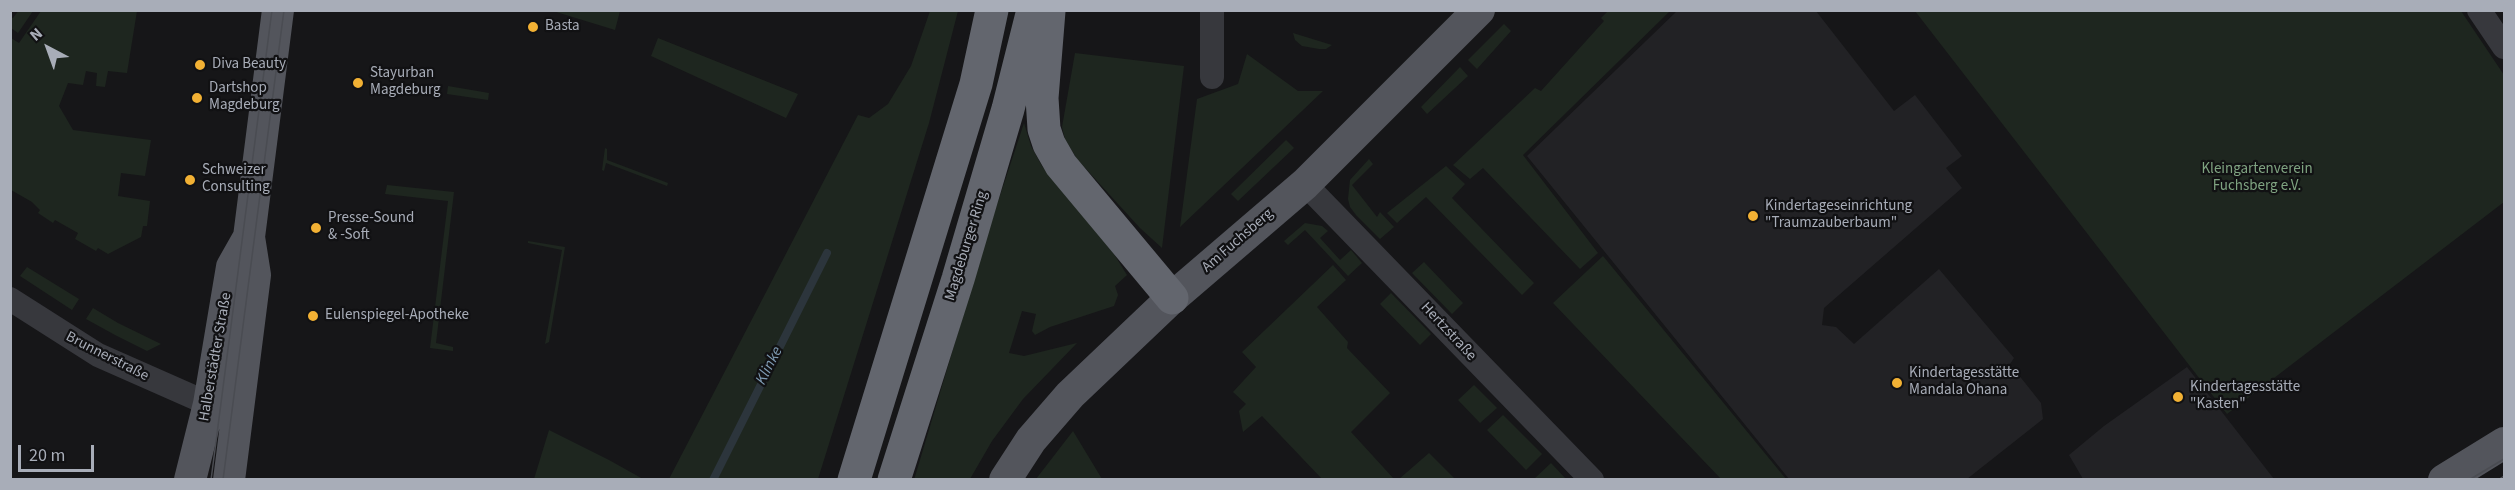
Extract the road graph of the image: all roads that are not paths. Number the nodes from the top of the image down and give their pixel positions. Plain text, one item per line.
1 (278, 10) edge
2 (992, 10) edge
3 (1033, 10) edge
4 (1049, 10) edge
5 (1212, 10) edge
6 (1479, 10) edge
7 (2480, 10) edge
8 (2505, 47) edge
9 (1212, 77) dead end
10 (1305, 184) junction
11 (249, 237) junction
12 (1172, 298) junction
13 (10, 299) edge
14 (209, 404) junction
15 (2505, 443) edge
16 (190, 480) edge
17 (229, 480) edge
18 (854, 480) edge
19 (894, 480) edge
20 (1005, 480) edge
21 (1592, 480) edge
22 (2444, 480) edge

1 - 11 main road, Halberstädter Straße
2 - 18 highway
3 - 19 highway, Magdeburger Ring
4 - 12 highway
5 - 9 street
6 - 10 main road, Am Fuchsberg
7 - 8 street
10 - 12 main road, Am Fuchsberg
10 - 21 street, Hertzstraße
11 - 14 main road, Halberstädter Straße
11 - 17 main road, Halberstädter Straße
12 - 20 main road, Am Fuchsberg
13 - 14 street, Brunnerstraße
14 - 16 main road, Halberstädter Straße
15 - 22 main road

